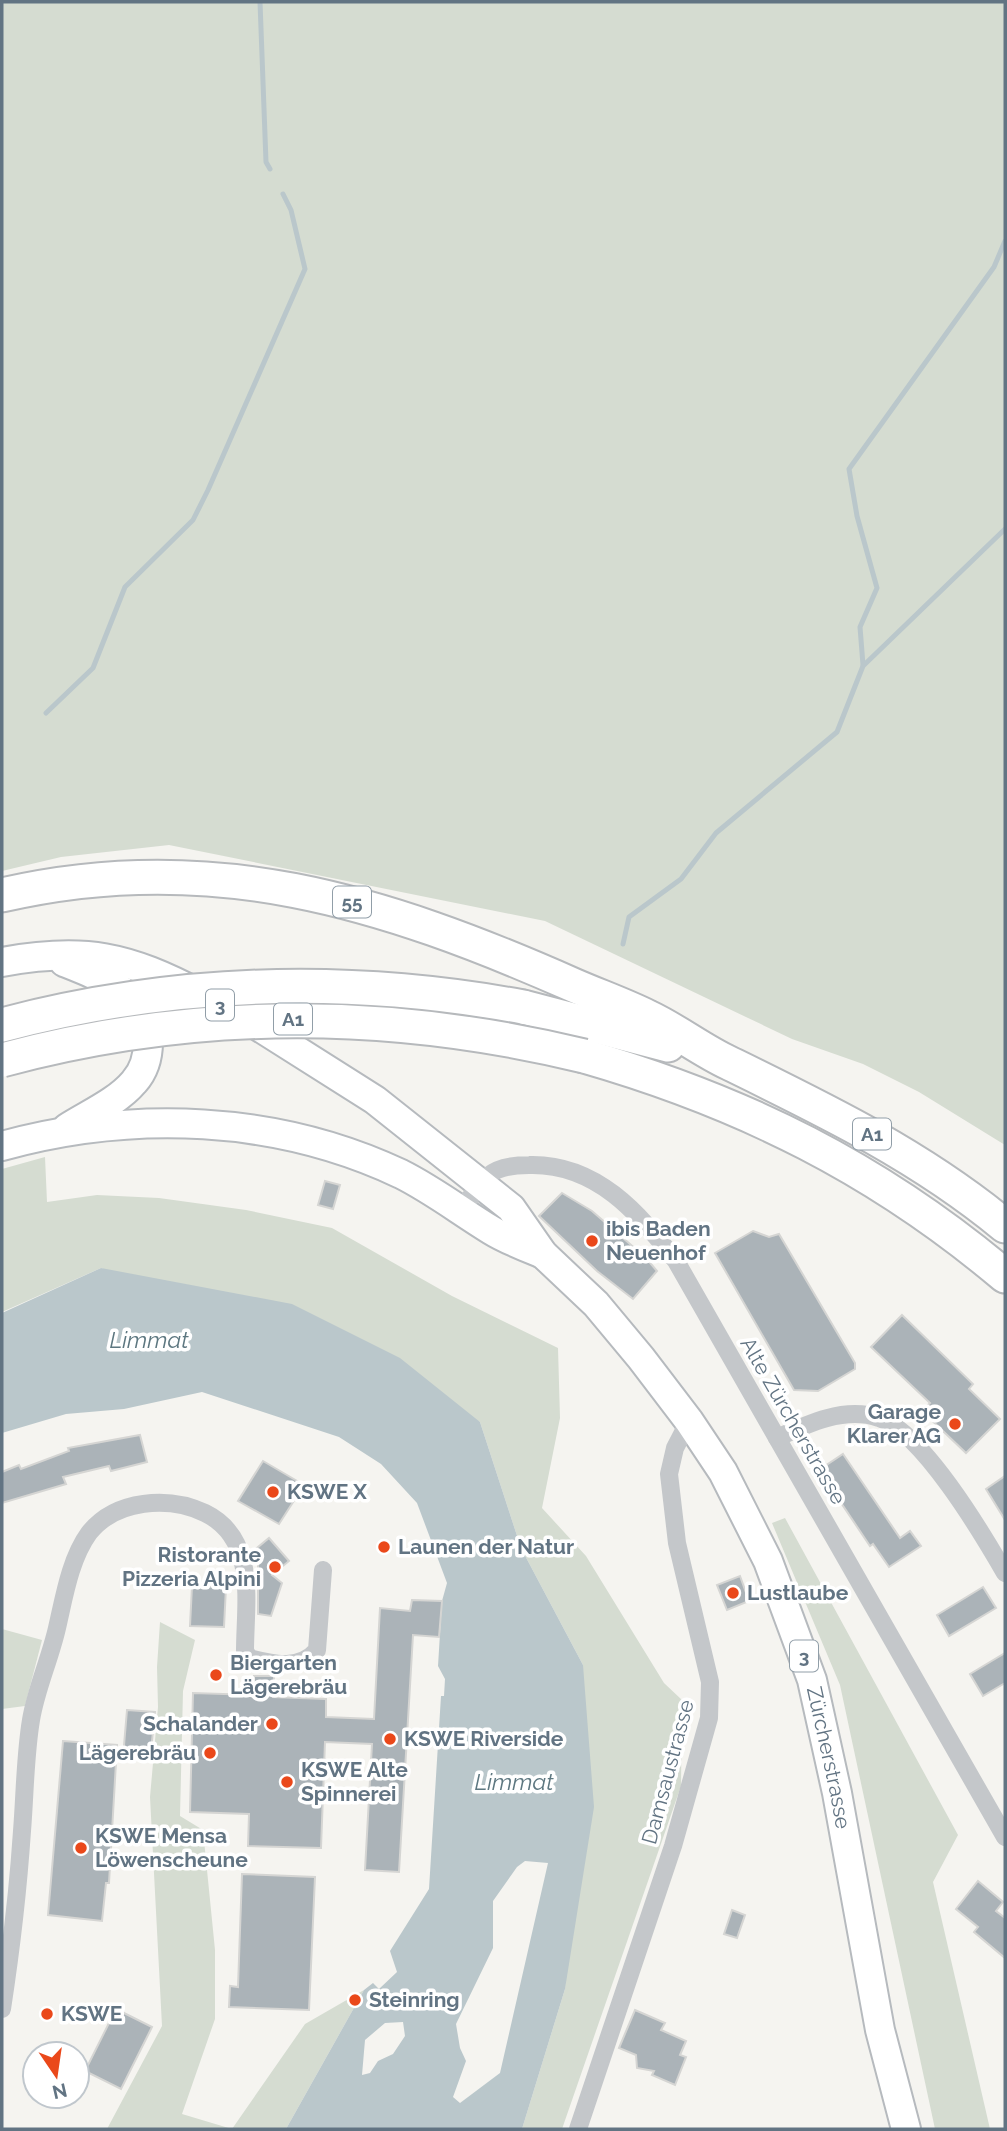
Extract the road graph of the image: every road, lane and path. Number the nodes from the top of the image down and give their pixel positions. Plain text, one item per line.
1 (2, 895) edge
2 (49, 956) junction
3 (2, 962) edge
4 (2, 1025) edge
5 (2, 1060) edge
6 (727, 1062) junction
7 (59, 1133) junction
8 (2, 1146) edge
9 (482, 1183) junction
10 (461, 1209) junction
11 (1005, 1226) edge
12 (543, 1254) junction
13 (1005, 1276) edge
14 (689, 1421) junction
15 (777, 1438) junction
16 (323, 1570) dead end
17 (1005, 1573) edge
18 (1005, 1838) edge
19 (2, 2009) edge
20 (578, 2129) edge
21 (906, 2129) edge

1 - 6 highway, 55
2 - 3 main road, 3
2 - 7 main road
2 - 9 main road, 3
4 - 6 highway, A1, bridge
5 - 13 highway, A1, bridge
6 - 11 highway, A1
7 - 8 main road, 3
7 - 10 main road, 3
9 - 10 street, Alte Zürcherstrasse
9 - 12 main road, 3
9 - 15 street, Alte Zürcherstrasse
10 - 12 main road, 3
12 - 14 main road, Zürcherstrasse / 3
14 - 20 street, Damsaustrasse
14 - 21 main road, Zürcherstrasse / 3
15 - 17 street
15 - 18 street, Alte Zürcherstrasse
16 - 19 street

